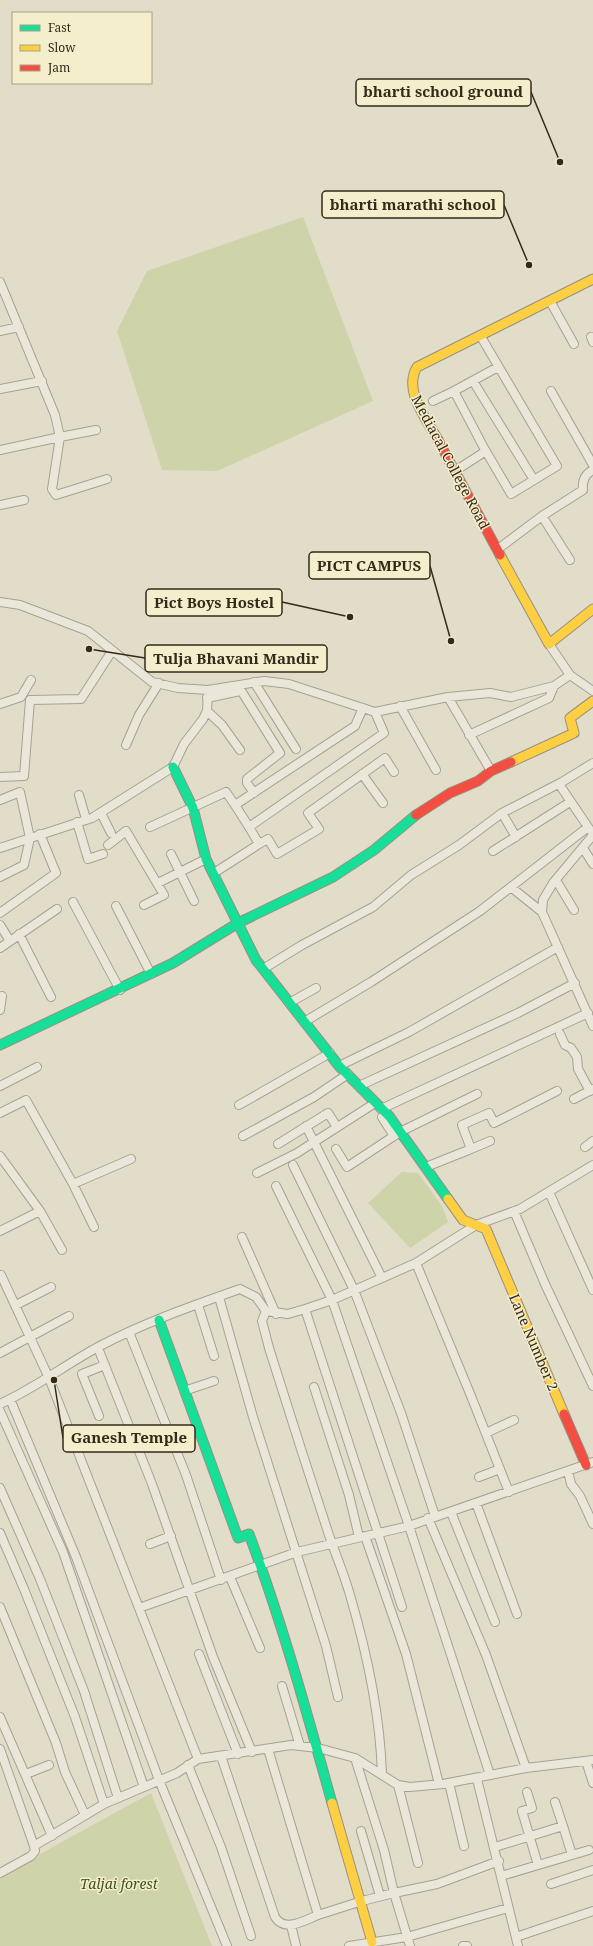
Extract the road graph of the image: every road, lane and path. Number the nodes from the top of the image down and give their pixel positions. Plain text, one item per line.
1 (593, 279) edge
2 (0, 282) edge
3 (550, 300) junction
4 (19, 327) junction
5 (0, 331) edge
6 (480, 335) junction
7 (574, 344) dead end
8 (498, 367) junction
9 (42, 381) junction
10 (473, 381) junction
11 (0, 389) edge
12 (454, 391) junction
13 (551, 391) dead end
14 (433, 401) dead end
15 (96, 430) dead end
16 (60, 437) junction
17 (485, 449) junction
18 (0, 450) edge
19 (593, 465) edge
20 (454, 469) junction
21 (593, 470) edge
22 (107, 479) dead end
23 (534, 480) junction
24 (24, 500) dead end
25 (0, 505) edge
26 (542, 516) junction
27 (498, 549) junction
28 (570, 560) dead end
29 (0, 602) edge
30 (592, 611) edge
31 (549, 644) junction
32 (112, 651) junction
33 (570, 675) junction
34 (31, 680) dead end
35 (254, 682) junction
36 (159, 683) junction
37 (554, 686) junction
38 (208, 690) junction
39 (593, 691) edge
40 (448, 697) junction
41 (207, 698) junction
42 (593, 701) edge
43 (0, 704) edge
44 (400, 706) junction
45 (363, 708) junction
46 (207, 711) junction
47 (375, 712) junction
48 (469, 735) junction
49 (126, 745) dead end
50 (296, 749) dead end
51 (240, 750) dead end
52 (593, 763) edge
53 (173, 767) junction
54 (436, 770) dead end
55 (491, 771) junction
56 (394, 772) dead end
57 (362, 774) junction
58 (0, 777) edge
59 (559, 784) junction
60 (254, 793) junction
61 (79, 795) dead end
62 (0, 800) edge
63 (570, 802) junction
64 (383, 803) dead end
65 (235, 805) junction
66 (193, 808) junction
67 (101, 813) junction
68 (502, 813) junction
69 (86, 819) junction
70 (77, 822) junction
71 (150, 827) dead end
72 (249, 827) junction
73 (588, 827) junction
74 (111, 833) dead end
75 (40, 834) junction
76 (593, 835) edge
77 (516, 837) junction
78 (30, 838) junction
79 (260, 844) junction
80 (108, 845) dead end
81 (0, 848) edge
82 (582, 848) junction
83 (493, 851) dead end
84 (103, 854) dead end
85 (171, 854) dead end
86 (206, 859) junction
87 (593, 864) edge
88 (181, 872) junction
89 (214, 873) junction
90 (0, 877) edge
91 (556, 880) junction
92 (158, 883) junction
93 (512, 888) junction
94 (194, 901) dead end
95 (73, 902) dead end
96 (144, 905) dead end
97 (116, 906) dead end
98 (57, 909) dead end
99 (574, 910) dead end
100 (542, 912) junction
101 (0, 913) edge
102 (238, 923) junction
103 (0, 925) edge
104 (19, 934) junction
105 (10, 941) junction
106 (558, 947) junction
107 (0, 948) edge
108 (263, 969) junction
109 (151, 974) junction
110 (575, 983) junction
111 (316, 988) dead end
112 (120, 990) junction
113 (2, 996) dead end
114 (51, 997) dead end
115 (289, 1003) junction
116 (0, 1010) edge
117 (588, 1013) junction
118 (304, 1022) junction
119 (593, 1026) edge
120 (560, 1034) dead end
121 (0, 1045) edge
122 (330, 1053) junction
123 (340, 1066) junction
124 (37, 1067) dead end
125 (348, 1074) junction
126 (0, 1086) edge
127 (359, 1086) junction
128 (591, 1090) edge
129 (557, 1091) dead end
130 (476, 1094) dead end
131 (574, 1099) dead end
132 (239, 1105) dead end
133 (380, 1109) junction
134 (0, 1114) edge
135 (306, 1126) junction
136 (337, 1127) junction
137 (397, 1134) junction
138 (243, 1136) dead end
139 (490, 1141) dead end
140 (314, 1142) junction
141 (593, 1142) edge
142 (278, 1144) dead end
143 (585, 1147) dead end
144 (336, 1149) dead end
145 (471, 1149) junction
146 (0, 1156) edge
147 (131, 1159) dead end
148 (293, 1165) dead end
149 (593, 1165) edge
150 (426, 1167) junction
151 (257, 1173) dead end
152 (73, 1184) junction
153 (276, 1186) dead end
154 (549, 1192) junction
155 (40, 1211) junction
156 (514, 1211) junction
157 (476, 1225) junction
158 (94, 1227) dead end
159 (0, 1231) edge
160 (242, 1237) dead end
161 (62, 1250) dead end
162 (416, 1263) junction
163 (1, 1275) dead end
164 (382, 1278) junction
165 (51, 1287) dead end
166 (354, 1290) junction
167 (593, 1290) edge
168 (219, 1297) junction
169 (332, 1300) junction
170 (16, 1305) junction
171 (198, 1305) junction
172 (305, 1309) junction
173 (266, 1311) junction
174 (276, 1314) junction
175 (69, 1316) dead end
176 (159, 1320) junction
177 (129, 1332) junction
178 (30, 1336) junction
179 (98, 1348) junction
180 (0, 1353) edge
181 (214, 1356) dead end
182 (105, 1365) junction
183 (49, 1378) junction
184 (214, 1381) dead end
185 (593, 1386) edge
186 (314, 1387) dead end
187 (184, 1391) junction
188 (10, 1399) junction
189 (0, 1404) edge
190 (0, 1411) edge
191 (99, 1416) dead end
192 (514, 1420) dead end
193 (486, 1433) junction
194 (590, 1463) edge
195 (500, 1469) junction
196 (568, 1471) junction
197 (479, 1477) dead end
198 (0, 1488) edge
199 (509, 1492) junction
200 (476, 1503) junction
201 (450, 1512) junction
202 (431, 1517) junction
203 (593, 1524) edge
204 (409, 1526) junction
205 (0, 1533) edge
206 (379, 1533) junction
207 (171, 1536) junction
208 (362, 1537) junction
209 (150, 1544) dead end
210 (332, 1544) junction
211 (297, 1552) junction
212 (261, 1566) junction
213 (230, 1577) junction
214 (221, 1580) junction
215 (191, 1590) junction
216 (0, 1607) edge
217 (402, 1607) dead end
218 (139, 1608) junction
219 (517, 1614) dead end
220 (495, 1622) dead end
221 (260, 1648) dead end
222 (199, 1654) dead end
223 (282, 1686) dead end
224 (338, 1698) dead end
225 (0, 1716) edge
226 (300, 1746) junction
227 (318, 1748) junction
228 (0, 1749) edge
229 (268, 1749) junction
230 (252, 1752) junction
231 (238, 1754) junction
232 (221, 1756) junction
233 (355, 1758) junction
234 (198, 1759) junction
235 (589, 1760) edge
236 (49, 1765) dead end
237 (188, 1765) junction
238 (526, 1768) junction
239 (26, 1774) junction
240 (382, 1774) junction
241 (490, 1775) junction
242 (477, 1779) junction
243 (159, 1780) junction
244 (449, 1783) junction
245 (593, 1783) edge
246 (439, 1784) junction
247 (398, 1785) junction
248 (144, 1787) junction
249 (527, 1792) dead end
250 (118, 1798) junction
251 (555, 1802) dead end
252 (104, 1804) junction
253 (85, 1815) junction
254 (564, 1826) junction
255 (361, 1831) dead end
256 (52, 1836) junction
257 (529, 1837) junction
258 (34, 1846) junction
259 (464, 1846) dead end
260 (495, 1848) junction
261 (589, 1850) dead end
262 (572, 1855) junction
263 (499, 1861) junction
264 (418, 1862) dead end
265 (538, 1865) junction
266 (593, 1870) edge
267 (0, 1873) edge
268 (501, 1876) junction
269 (551, 1884) dead end
270 (394, 1893) junction
271 (380, 1896) junction
272 (362, 1901) junction
273 (508, 1908) junction
274 (593, 1911) edge
275 (318, 1915) junction
276 (291, 1925) junction
277 (251, 1936) dead end
278 (407, 1937) junction
279 (516, 1937) junction
280 (372, 1942) junction
281 (227, 1946) edge
282 (296, 1946) edge
283 (350, 1946) edge
284 (410, 1946) edge
285 (463, 1946) edge
286 (467, 1946) edge
287 (518, 1946) edge

1 - 3 street, Mediacal College Road
2 - 4 street
3 - 6 street, Mediacal College Road
3 - 7 street
4 - 5 street
4 - 9 street
6 - 8 street
6 - 20 street, Mediacal College Road
8 - 10 street
8 - 23 street
9 - 11 street
9 - 16 street
10 - 12 street
10 - 23 street
12 - 14 street
12 - 17 street
13 - 19 street
15 - 16 street
16 - 18 street
16 - 22 street
17 - 20 street
17 - 23 street
20 - 27 street, Mediacal College Road
21 - 26 street
24 - 25 street
26 - 27 street
26 - 28 street
27 - 31 street, Mediacal College Road
29 - 32 street
30 - 31 street
31 - 33 street
32 - 36 street
32 - 58 street
33 - 37 street
33 - 39 street
34 - 43 street
35 - 38 street
35 - 45 street
35 - 50 street
36 - 38 street
36 - 49 street
37 - 40 street
37 - 48 street
38 - 41 street
40 - 44 street
40 - 48 street
41 - 46 street
41 - 60 street
42 - 55 street
44 - 47 street
44 - 54 street
45 - 47 street
45 - 60 street
46 - 51 street
46 - 53 street
47 - 72 street
48 - 55 street
52 - 59 street
53 - 66 street, Lane Number 2
53 - 67 street
55 - 102 street
56 - 57 street
57 - 64 street
57 - 79 street
59 - 63 street
59 - 68 street
60 - 65 street
61 - 69 street
62 - 78 street
63 - 73 street
63 - 77 street
65 - 66 street
65 - 72 street
66 - 71 street
66 - 86 street, Lane Number 2
67 - 69 street
67 - 74 street
68 - 77 street
68 - 108 street
69 - 70 street
70 - 75 street
70 - 84 street
72 - 79 street
73 - 76 street
73 - 93 street
75 - 78 street
75 - 101 street
76 - 82 street
77 - 83 street
78 - 81 street
78 - 90 street
79 - 89 street
80 - 92 street
82 - 87 street
82 - 91 street
85 - 88 street
86 - 88 street
86 - 89 street, Lane Number 2
88 - 92 street
88 - 94 street
89 - 102 street, Lane Number 2
91 - 99 street
91 - 100 street
92 - 96 street
93 - 100 street
93 - 118 street
95 - 112 street
97 - 109 street
98 - 104 street
100 - 106 street
102 - 108 street, Lane Number 2
102 - 109 street
103 - 105 street
104 - 105 street
104 - 114 street
105 - 107 street
106 - 110 street
106 - 123 street
108 - 115 street, Lane Number 2
109 - 112 street
110 - 117 street
110 - 127 street
111 - 115 street
112 - 121 street
113 - 116 street
115 - 118 street, Lane Number 2
117 - 119 street
117 - 133 street
118 - 122 street, Lane Number 2
120 - 128 street
122 - 123 street, Lane Number 2
122 - 132 street
123 - 125 street, Lane Number 2
124 - 126 street
125 - 127 street, Lane Number 2
125 - 138 street
127 - 133 street, Lane Number 2
128 - 131 street
129 - 145 street
130 - 137 street
133 - 136 street
133 - 137 street, Lane Number 2
134 - 152 street
135 - 136 street
135 - 140 street
135 - 142 street
136 - 140 street
137 - 144 street
137 - 150 street, Lane Number 2
139 - 145 street
140 - 151 street
140 - 164 street
141 - 143 street
145 - 150 street
146 - 155 street
147 - 152 street
148 - 166 street
149 - 154 street
150 - 157 street, Lane Number 2
152 - 158 street
153 - 169 street
154 - 156 street
154 - 167 street
155 - 159 street
155 - 161 street
156 - 157 street
156 - 185 street
157 - 162 street
157 - 194 street, Lane Number 2
160 - 174 street
162 - 164 street
162 - 193 street
163 - 170 street
164 - 166 street
165 - 170 street
166 - 169 street
166 - 202 street
168 - 171 street
168 - 173 street
168 - 211 street
169 - 172 street
169 - 204 street
170 - 178 street
171 - 176 street
171 - 181 street
172 - 174 street
172 - 206 street
173 - 174 street
173 - 210 street
175 - 178 street
176 - 177 street
176 - 187 street
177 - 179 street
177 - 214 street
178 - 180 street
178 - 183 street
179 - 182 street
179 - 183 street
182 - 191 street
182 - 207 street
183 - 188 street
183 - 218 street
184 - 187 street
186 - 208 street
187 - 212 street
188 - 189 street
188 - 243 street
190 - 248 street
192 - 193 street
193 - 195 street
194 - 196 street
195 - 197 street
195 - 199 street
196 - 199 street
196 - 203 street
198 - 250 street
199 - 200 street
200 - 201 street
200 - 219 street
201 - 202 street
201 - 220 street
202 - 204 street
202 - 238 street
204 - 206 street
204 - 241 street
205 - 252 street
206 - 208 street
206 - 217 street
207 - 209 street
207 - 215 street
208 - 210 street
208 - 246 street
210 - 211 street
210 - 240 street
211 - 212 street
211 - 224 street
212 - 213 street
212 - 227 street
213 - 214 street
213 - 221 street
214 - 215 street
215 - 218 street
215 - 230 street
216 - 253 street
218 - 234 street
222 - 231 street
223 - 226 street
225 - 239 street
226 - 227 street
226 - 229 street
227 - 233 street
227 - 272 street
228 - 258 street
229 - 230 street
229 - 275 street
230 - 231 street
231 - 232 street
232 - 234 street
232 - 276 street
233 - 240 street
233 - 270 street
234 - 237 street
235 - 238 street
235 - 245 street
236 - 239 street
237 - 243 street
237 - 277 street
238 - 241 street
239 - 256 street
240 - 247 street
241 - 242 street
242 - 244 street
242 - 260 street
243 - 248 street
243 - 281 street
244 - 246 street
244 - 259 street
246 - 247 street
247 - 264 street
248 - 250 street
249 - 257 street
250 - 252 street
251 - 254 street
252 - 253 street
253 - 256 street
254 - 257 street
254 - 262 street
255 - 271 street
256 - 258 street
257 - 260 street
257 - 265 street
258 - 267 street
260 - 263 street
261 - 262 street
262 - 265 street
263 - 268 street
263 - 270 street
265 - 268 street
266 - 269 street
268 - 273 street
270 - 271 street
270 - 278 street
271 - 272 street
272 - 275 street
272 - 280 street
273 - 278 street
273 - 279 street
274 - 279 street
275 - 276 street
276 - 282 street
278 - 280 street
278 - 284 street
279 - 287 street
280 - 283 street
285 - 286 street

